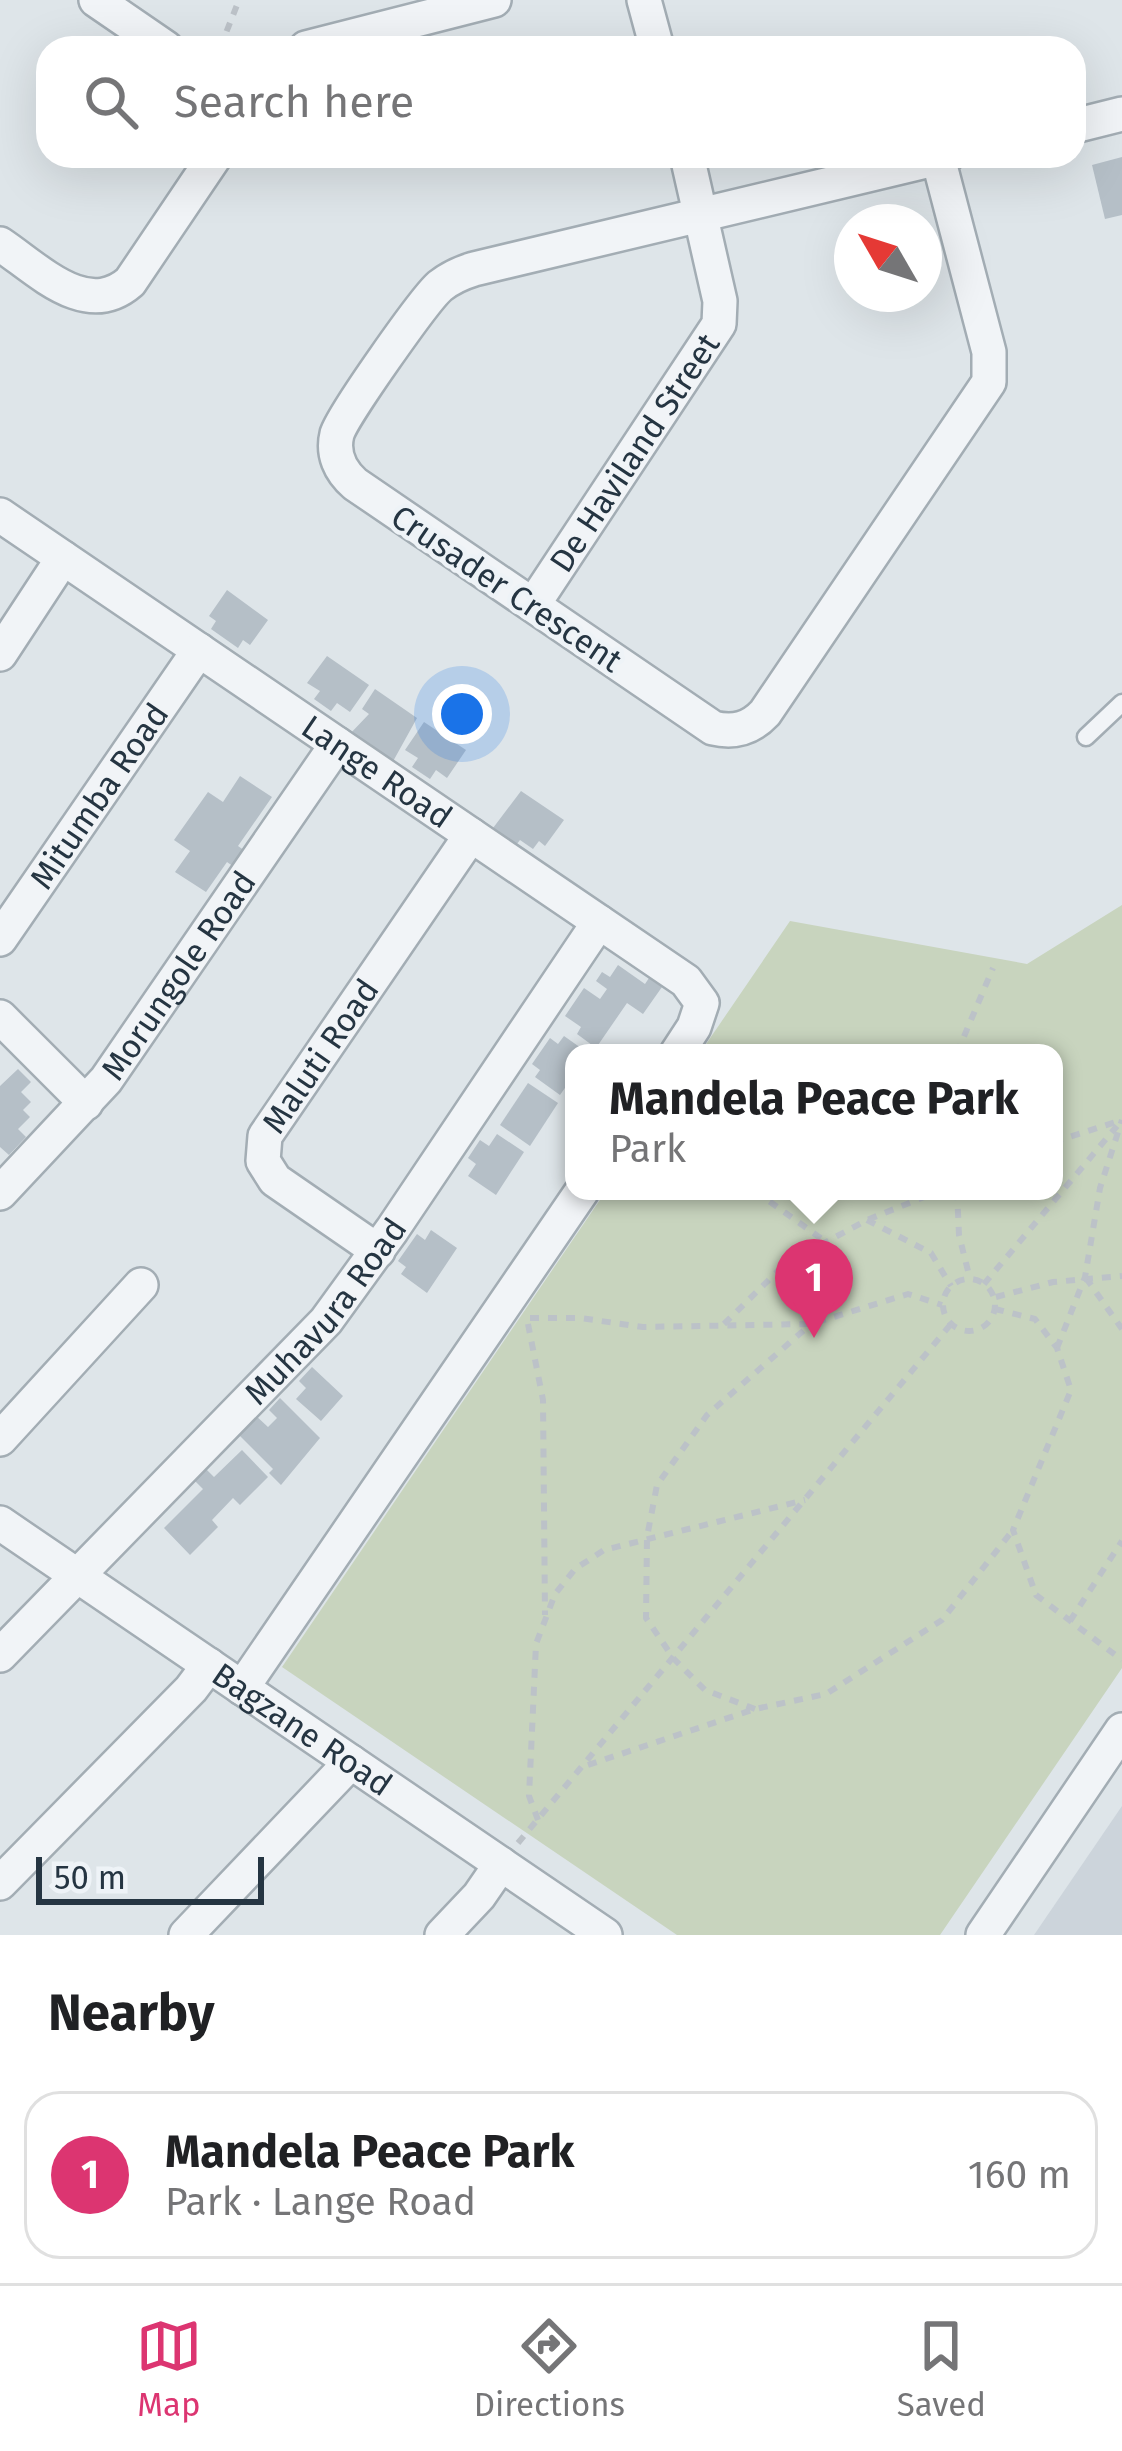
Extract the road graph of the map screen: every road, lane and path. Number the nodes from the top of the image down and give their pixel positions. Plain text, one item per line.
1 (96, 0) edge
2 (239, 0) edge
3 (494, 0) edge
4 (644, 0) edge
5 (148, 36) edge
6 (225, 36) edge
7 (353, 36) edge
8 (654, 36) edge
9 (1122, 114) edge
10 (1086, 123) edge
11 (206, 168) edge
12 (690, 168) edge
13 (896, 168) edge
14 (946, 168) edge
15 (702, 214) junction
16 (0, 244) edge
17 (0, 514) edge
18 (63, 558) junction
19 (532, 604) junction
20 (199, 650) junction
21 (0, 654) edge
22 (1122, 703) edge
23 (1086, 737) dead end
24 (338, 744) junction
25 (471, 835) junction
26 (598, 922) junction
27 (0, 939) edge
28 (993, 968) dead end
29 (0, 1017) edge
30 (683, 1044) edge
31 (961, 1044) edge
32 (86, 1103) junction
33 (1122, 1120) edge
34 (1063, 1139) edge
35 (1063, 1190) edge
36 (0, 1193) edge
37 (577, 1200) edge
38 (766, 1200) edge
39 (917, 1200) edge
40 (957, 1200) edge
41 (1055, 1200) edge
42 (867, 1220) junction
43 (826, 1243) junction
44 (378, 1251) junction
45 (1122, 1276) edge
46 (1085, 1277) junction
47 (970, 1279) junction
48 (984, 1284) junction
49 (141, 1285) dead end
50 (951, 1286) junction
51 (994, 1297) junction
52 (943, 1305) junction
53 (995, 1309) junction
54 (516, 1310) junction
55 (724, 1324) junction
56 (811, 1324) junction
57 (951, 1324) junction
58 (1122, 1329) edge
59 (1057, 1348) junction
60 (0, 1439) edge
61 (805, 1501) junction
62 (0, 1522) edge
63 (1013, 1530) junction
64 (647, 1537) junction
65 (1122, 1540) edge
66 (78, 1576) junction
67 (545, 1619) junction
68 (1070, 1621) junction
69 (0, 1655) edge
70 (674, 1659) junction
71 (1122, 1660) edge
72 (209, 1665) junction
73 (242, 1688) junction
74 (755, 1709) junction
75 (1122, 1730) edge
76 (351, 1762) junction
77 (584, 1766) junction
78 (538, 1820) junction
79 (500, 1864) junction
80 (0, 1883) edge
81 (186, 1935) edge
82 (442, 1935) edge
83 (605, 1935) edge
84 (983, 1935) edge

1 - 5 street
2 - 6 path
3 - 7 street
4 - 8 street
9 - 10 street
11 - 16 street
12 - 15 street, De Haviland Street
13 - 15 street, Crusader Crescent
14 - 19 street, Crusader Crescent
15 - 19 street, De Haviland Street
15 - 19 street, Crusader Crescent
17 - 18 street, Lange Road
18 - 20 street, Lange Road
18 - 21 street
20 - 24 street, Lange Road
20 - 27 street, Mitumba Road
22 - 23 lane
24 - 25 street, Lange Road
24 - 32 street, Morungole Road
25 - 26 street, Lange Road
25 - 44 street, Maluti Road
26 - 30 street, Lange Road
26 - 44 street, Muhavura Road
28 - 31 path
29 - 32 street
32 - 36 street, Morungole Road
33 - 46 path
34 - 35 path
37 - 54 street
38 - 43 path
39 - 42 path
40 - 47 path
41 - 48 path
42 - 43 path
42 - 50 path
43 - 55 path
44 - 66 street, Muhavura Road
45 - 46 path
46 - 51 path
46 - 58 path
46 - 59 path
47 - 48 path
47 - 50 path
48 - 51 path
49 - 60 street
50 - 52 path
51 - 53 path
52 - 56 path
52 - 57 path
53 - 57 path
53 - 59 path
54 - 55 path
54 - 67 path
54 - 73 street
55 - 56 path
56 - 64 path
57 - 61 path
59 - 63 path
61 - 64 path
61 - 70 path
62 - 66 street, Bagzane Road
63 - 68 path
63 - 74 path
64 - 67 path
64 - 70 path
65 - 68 path
66 - 69 street, Muhavura Road
66 - 72 street, Bagzane Road
67 - 78 path
68 - 71 path
70 - 74 path
70 - 77 path
72 - 73 street, Bagzane Road
72 - 80 street
73 - 76 street, Bagzane Road
74 - 77 path
75 - 84 street
76 - 79 street, Bagzane Road
76 - 81 street
77 - 78 path
78 - 79 path
79 - 82 street
79 - 83 street, Bagzane Road

